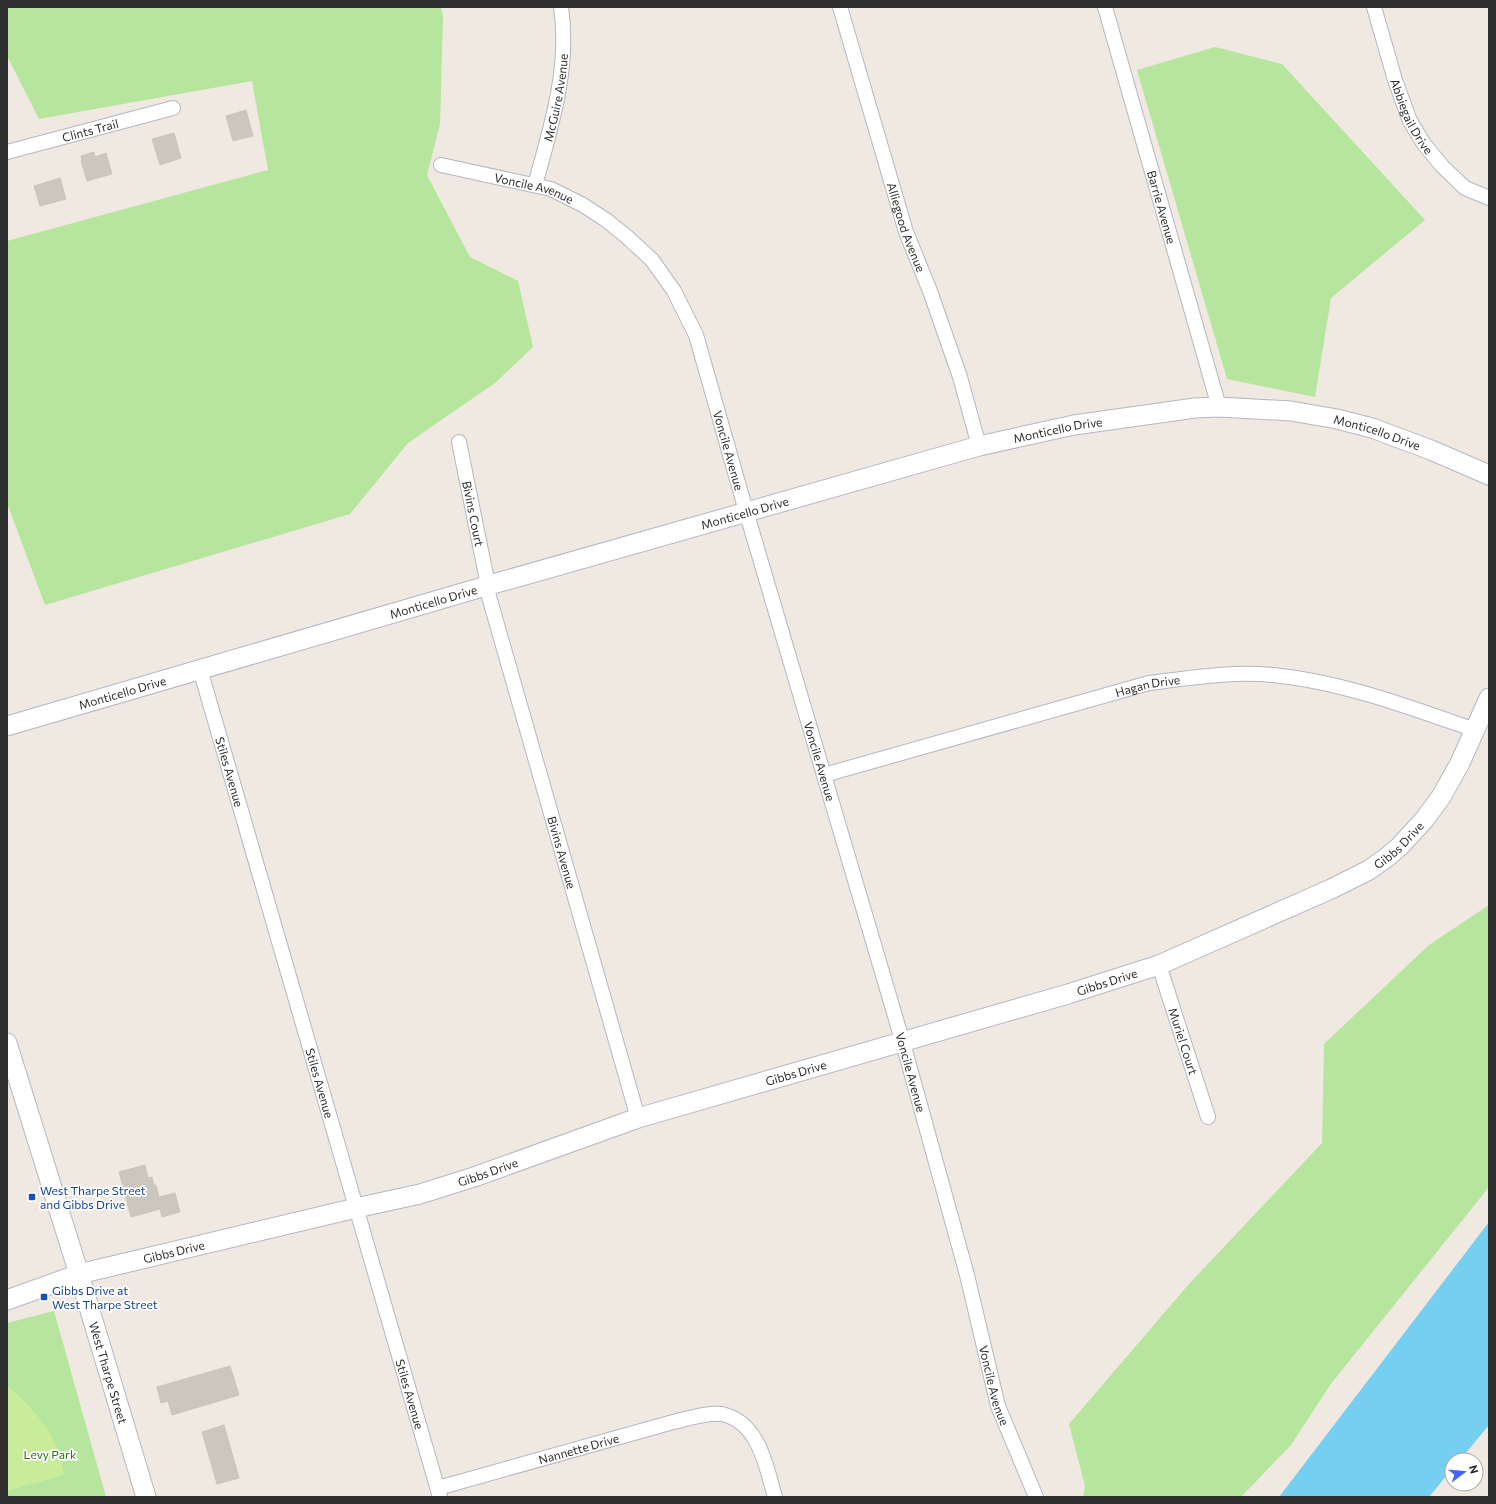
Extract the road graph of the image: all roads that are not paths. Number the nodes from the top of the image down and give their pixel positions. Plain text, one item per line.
1 (561, 7) edge
2 (840, 7) edge
3 (1105, 7) edge
4 (1374, 7) edge
5 (173, 108) dead end
6 (7, 152) edge
7 (441, 165) dead end
8 (534, 185) junction
9 (1489, 198) edge
10 (1219, 407) junction
11 (459, 442) dead end
12 (978, 446) junction
13 (1489, 475) edge
14 (746, 511) junction
15 (487, 586) junction
16 (200, 669) junction
17 (1489, 698) edge
18 (7, 726) edge
19 (1475, 730) junction
20 (824, 774) junction
21 (1159, 965) junction
22 (7, 1043) edge
23 (903, 1043) junction
24 (1208, 1117) dead end
25 (638, 1118) junction
26 (356, 1208) junction
27 (80, 1274) junction
28 (7, 1300) edge
29 (439, 1493) edge
30 (146, 1497) edge
31 (775, 1497) edge
32 (1036, 1497) edge

1 - 8 street, McGuire Avenue
2 - 12 street, Alliegood Avenue
3 - 10 street, Barrie Avenue
4 - 9 street, Abbiegail Drive
5 - 6 street, Clints Trail
7 - 8 street, Voncile Avenue
8 - 14 street, Voncile Avenue
10 - 12 street, Monticello Drive
10 - 13 street, Monticello Drive
11 - 15 street, Bivins Court
12 - 14 street, Monticello Drive
14 - 15 street, Monticello Drive
14 - 20 street, Voncile Avenue
15 - 16 street, Monticello Drive
15 - 25 street, Bivins Avenue
16 - 18 street, Monticello Drive
16 - 26 street, Stiles Avenue
17 - 19 street, Gibbs Drive
19 - 20 street, Hagan Drive
19 - 21 street, Gibbs Drive
20 - 23 street, Voncile Avenue
21 - 23 street, Gibbs Drive
21 - 24 street, Muriel Court
22 - 27 street, West Tharpe Street
23 - 25 street, Gibbs Drive
23 - 32 street, Voncile Avenue
25 - 26 street, Gibbs Drive
26 - 27 street, Gibbs Drive
26 - 29 street, Stiles Avenue
27 - 28 street, Gibbs Drive
27 - 30 street, West Tharpe Street
29 - 31 street, Nannette Drive

